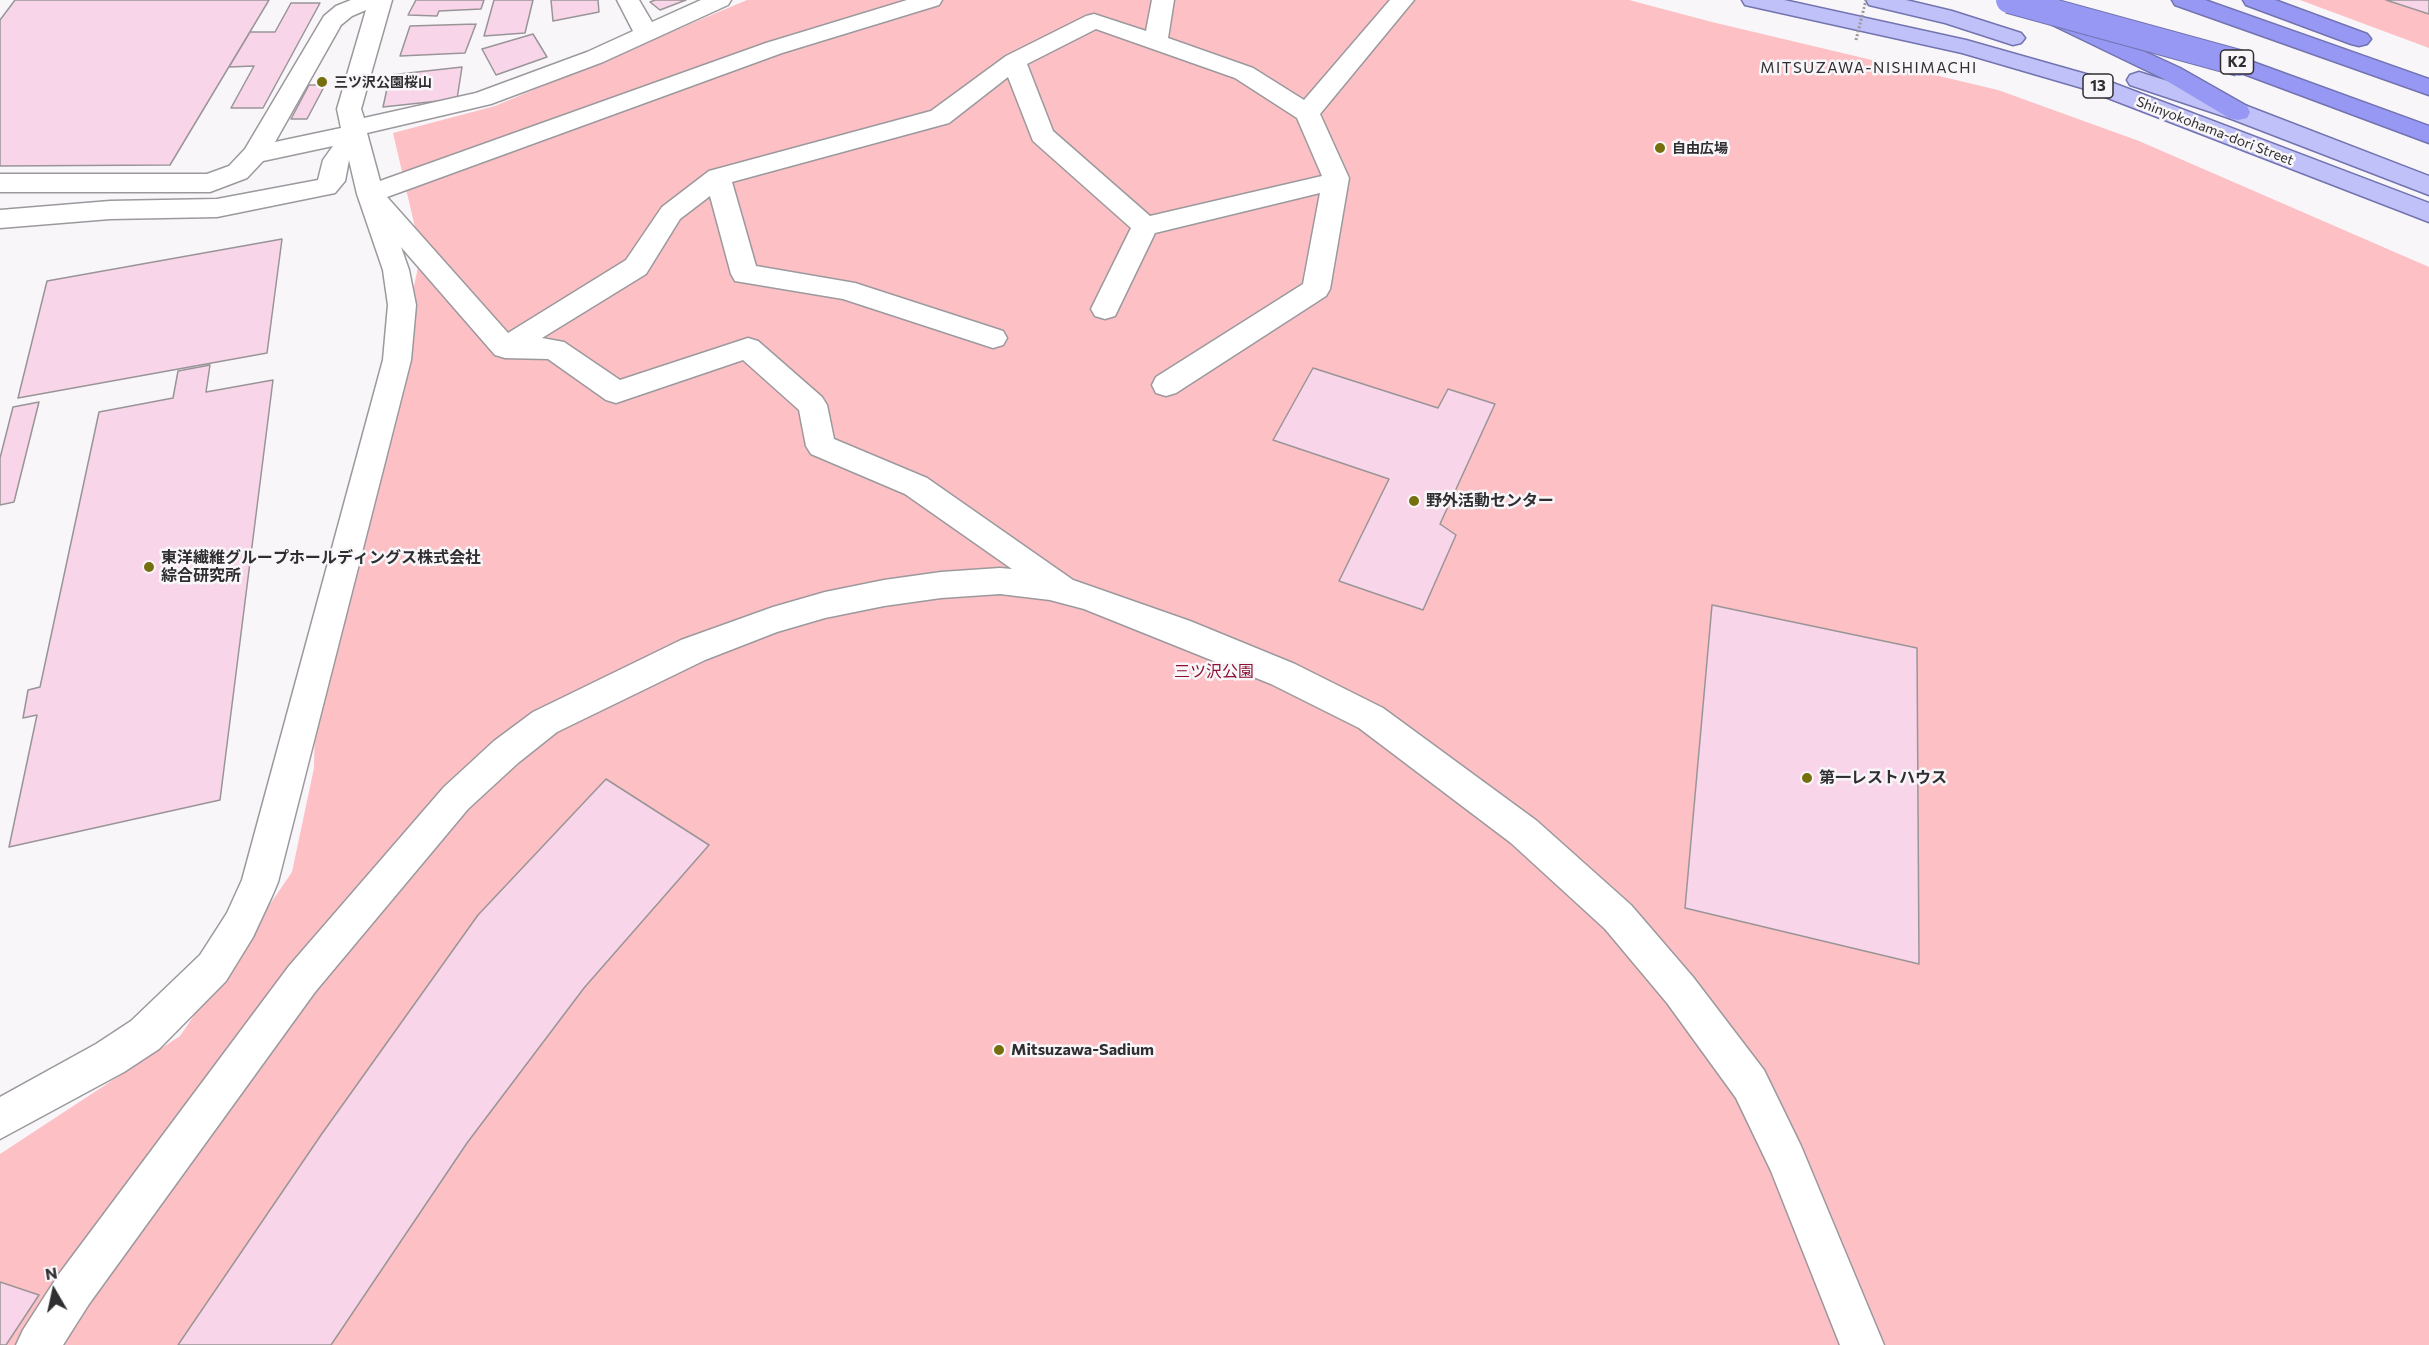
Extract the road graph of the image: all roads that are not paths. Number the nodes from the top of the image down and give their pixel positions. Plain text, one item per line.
1 (372, 0) edge
2 (381, 0) edge
3 (628, 0) edge
4 (720, 0) edge
5 (931, 0) edge
6 (1163, 0) edge
7 (1403, 0) edge
8 (1754, 0) edge
9 (1876, 0) edge
10 (2009, 0) edge
11 (2020, 0) edge
12 (2042, 0) edge
13 (2183, 0) edge
14 (2254, 0) edge
15 (646, 33) junction
16 (1156, 42) junction
17 (1014, 61) junction
18 (2239, 63) junction
19 (2429, 66) edge
20 (2429, 87) edge
21 (1307, 112) junction
22 (2238, 112) junction
23 (354, 130) junction
24 (2429, 135) edge
25 (255, 154) junction
26 (718, 177) junction
27 (1336, 182) junction
28 (0, 183) edge
29 (2429, 186) edge
30 (370, 194) junction
31 (2429, 213) edge
32 (0, 219) edge
33 (1145, 226) junction
34 (1105, 309) dead end
35 (993, 338) dead end
36 (505, 348) junction
37 (1166, 385) dead end
38 (1068, 592) junction
39 (0, 1119) edge
40 (38, 1345) edge
41 (1862, 1345) edge

1 - 25 street
2 - 23 street
3 - 15 street
4 - 15 street
5 - 30 street
6 - 16 street
7 - 21 street
8 - 31 main road, Shinyokohama-dori Street / 13
9 - 22 main road, Shinyokohama-dori Street / 13
10 - 18 highway, bridge
11 - 22 highway
12 - 18 highway, K2, bridge
13 - 20 highway
14 - 19 highway
15 - 23 street
16 - 17 street
16 - 21 street
17 - 26 street
17 - 33 street
18 - 24 highway, K2
21 - 27 street
22 - 29 main road, Shinyokohama-dori Street / 13
23 - 25 street
23 - 30 street
23 - 32 street
25 - 28 street
26 - 35 street
26 - 36 street
27 - 33 street
27 - 37 street
30 - 36 street
30 - 39 street
33 - 34 street
36 - 38 street
38 - 40 street
38 - 41 street

